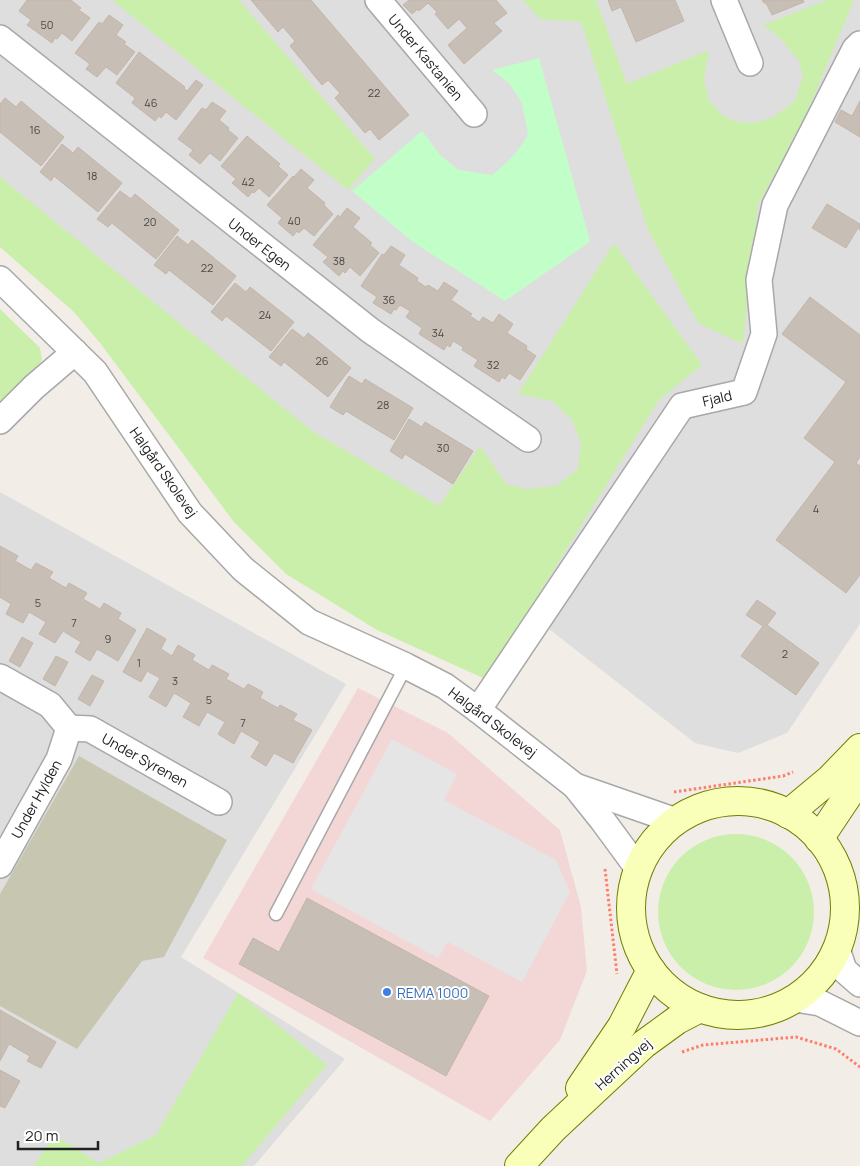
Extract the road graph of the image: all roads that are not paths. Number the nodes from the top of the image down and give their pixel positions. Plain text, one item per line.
1 (378, 0) edge
2 (724, 0) edge
3 (0, 38) edge
4 (860, 44) edge
5 (750, 63) dead end
6 (474, 114) dead end
7 (0, 280) edge
8 (75, 352) junction
9 (0, 421) edge
10 (528, 440) dead end
11 (406, 666) junction
12 (0, 677) edge
13 (478, 710) junction
14 (69, 728) junction
15 (860, 748) edge
16 (860, 776) edge
17 (575, 786) junction
18 (219, 802) dead end
19 (788, 814) junction
20 (676, 821) junction
21 (820, 838) junction
22 (0, 865) edge
23 (639, 870) junction
24 (276, 914) dead end
25 (837, 949) junction
26 (651, 970) junction
27 (860, 984) edge
28 (795, 999) junction
29 (700, 1008) junction
30 (860, 1023) edge
31 (553, 1129) junction
32 (519, 1166) edge

1 - 6 street, Under Kastanien
2 - 5 street
3 - 10 street, Under Egen
4 - 13 street, Fjald
7 - 8 street, Halgård Skolevej
8 - 9 street
8 - 11 street, Halgård Skolevej
11 - 13 street, Halgård Skolevej
11 - 24 lane
12 - 14 street
13 - 17 street, Halgård Skolevej
14 - 18 street, Under Syrenen
14 - 22 street, Under Hylden
15 - 19 main road
16 - 21 main road
17 - 20 street, Halgård Skolevej
17 - 23 street, Halgård Skolevej
19 - 20 main road
19 - 21 main road
20 - 23 main road
21 - 25 main road
23 - 26 main road
25 - 27 street
25 - 28 main road
26 - 29 main road
26 - 31 main road, Herningvej
28 - 29 main road
28 - 30 street
29 - 31 main road, Herningvej
31 - 32 main road, Herningvej

